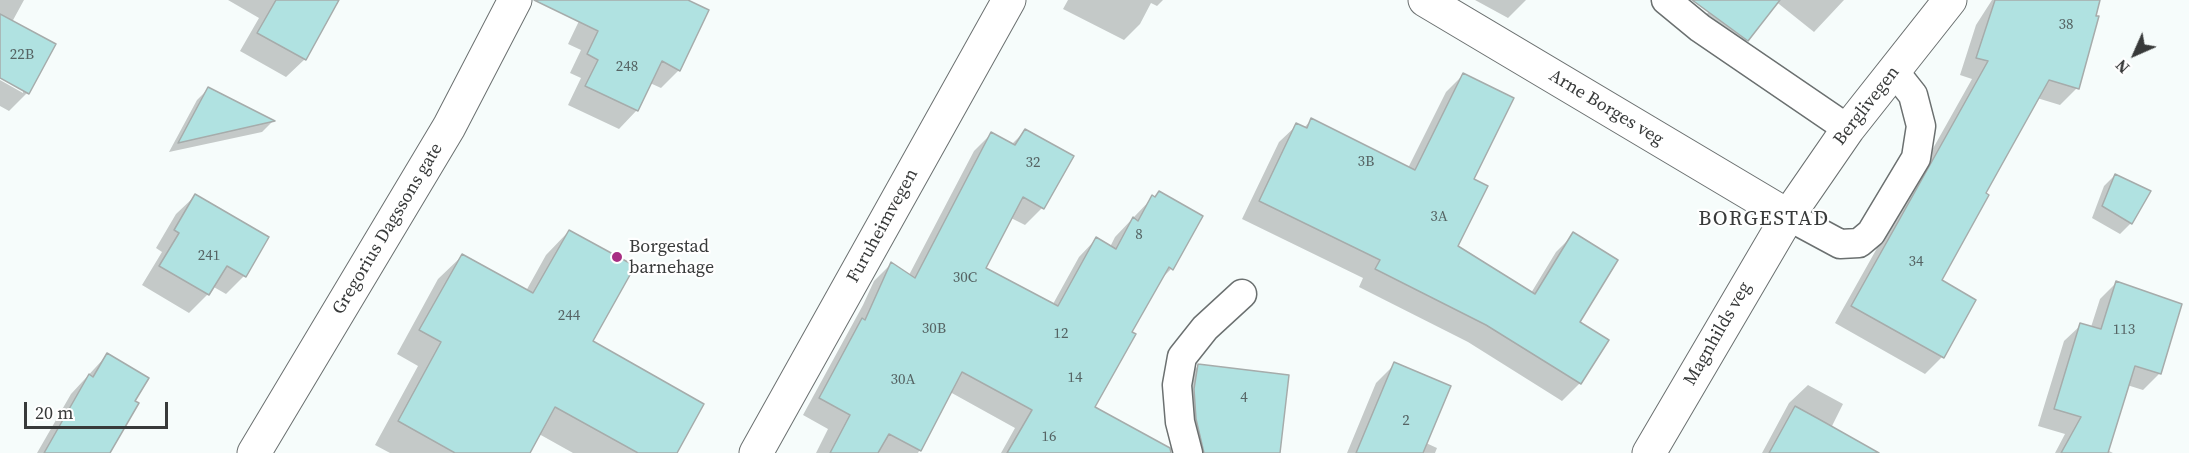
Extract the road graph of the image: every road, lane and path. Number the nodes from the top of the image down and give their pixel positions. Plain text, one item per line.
1 (515, 0) edge
2 (1009, 0) edge
3 (1425, 0) edge
4 (1666, 0) edge
5 (1950, 0) edge
6 (1894, 71) junction
7 (1848, 129) junction
8 (1788, 216) junction
9 (1242, 294) dead end
10 (254, 453) edge
11 (756, 453) edge
12 (1188, 453) edge
13 (1649, 453) edge

1 - 10 street, Gregorius Dagssons gate
2 - 11 street, Furuheimvegen
3 - 8 street, Arne Borges veg
4 - 7 lane
5 - 6 street, Berglivegen
6 - 7 street, Berglivegen
6 - 8 lane
7 - 8 street, Berglivegen
8 - 13 street, Magnhilds veg
9 - 12 lane

